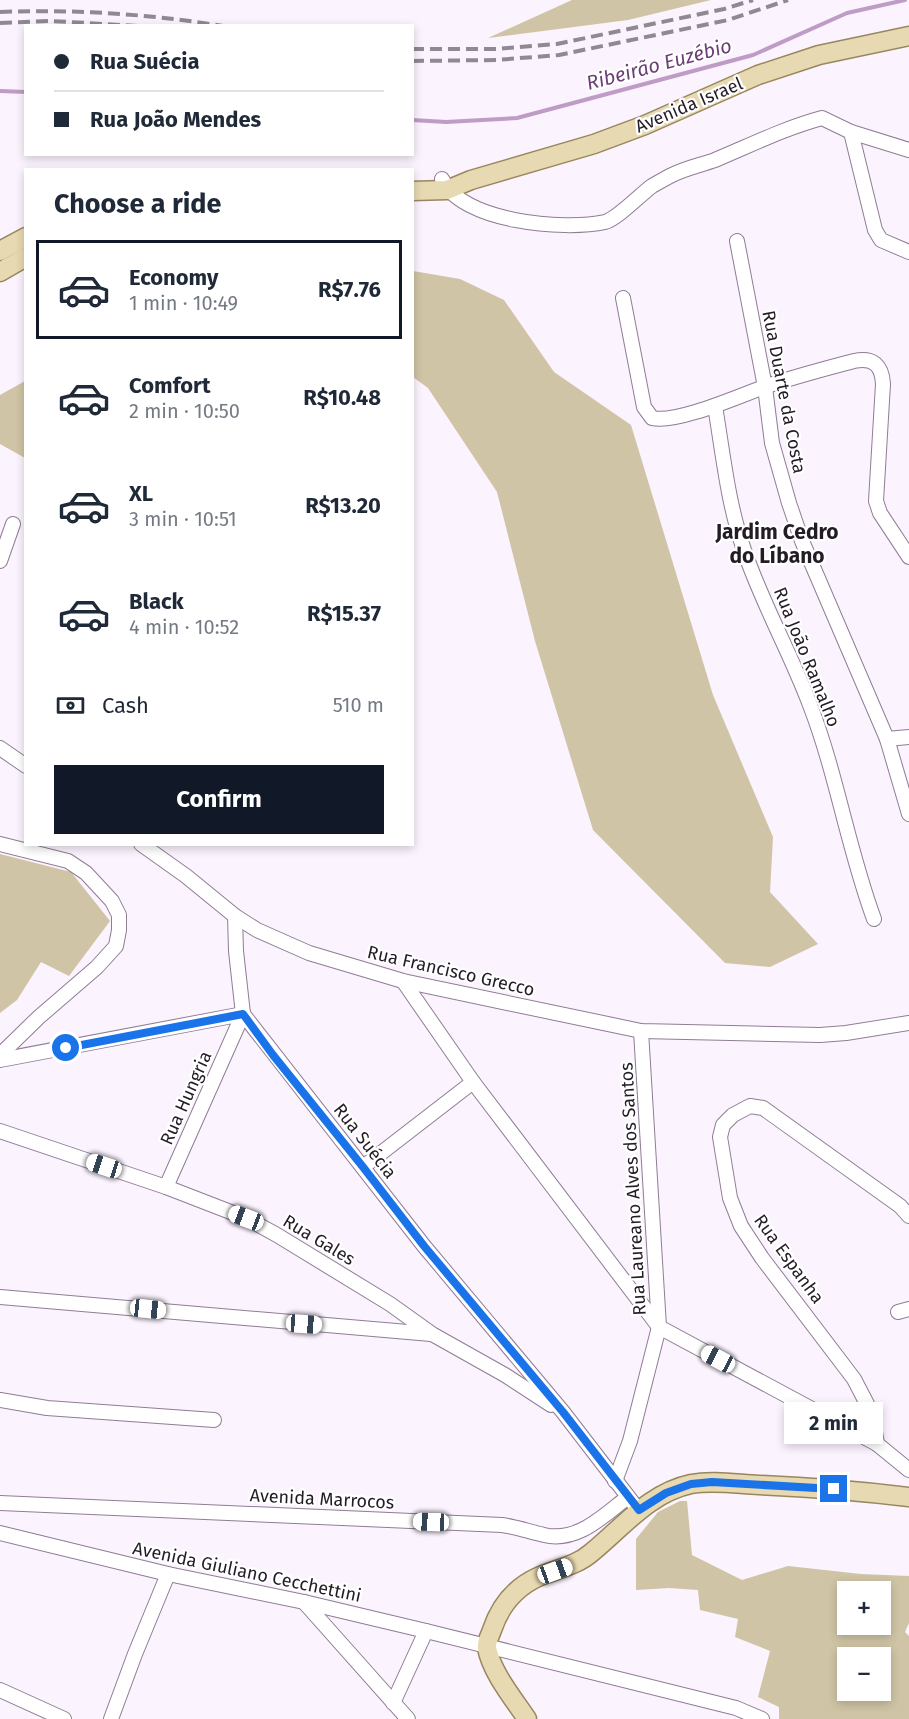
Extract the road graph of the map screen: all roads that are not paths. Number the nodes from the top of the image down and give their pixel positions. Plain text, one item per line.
1 (909, 36) edge
2 (851, 132) junction
3 (909, 150) edge
4 (414, 179) edge
5 (445, 185) junction
6 (414, 191) edge
7 (24, 231) edge
8 (0, 237) edge
9 (24, 238) edge
10 (737, 242) dead end
11 (0, 251) edge
12 (909, 252) edge
13 (24, 258) edge
14 (0, 272) edge
15 (624, 298) dead end
16 (765, 387) junction
17 (715, 406) junction
18 (13, 524) dead end
19 (909, 557) edge
20 (0, 561) edge
21 (909, 737) edge
22 (887, 740) junction
23 (0, 748) edge
24 (24, 765) edge
25 (909, 814) edge
26 (0, 844) edge
27 (144, 846) edge
28 (235, 916) junction
29 (874, 920) dead end
30 (404, 981) junction
31 (243, 1014) junction
32 (909, 1023) edge
33 (641, 1031) junction
34 (0, 1055) edge
35 (0, 1060) edge
36 (473, 1082) junction
37 (0, 1131) edge
38 (363, 1167) junction
39 (166, 1187) junction
40 (909, 1216) edge
41 (0, 1297) edge
42 (659, 1327) junction
43 (432, 1334) junction
44 (0, 1400) edge
45 (563, 1412) junction
46 (214, 1420) dead end
47 (877, 1444) junction
48 (909, 1470) edge
49 (615, 1481) junction
50 (909, 1497) edge
51 (0, 1503) edge
52 (633, 1504) junction
53 (0, 1533) edge
54 (168, 1574) junction
55 (304, 1602) junction
56 (426, 1630) junction
57 (487, 1646) junction
58 (0, 1690) edge
59 (393, 1702) junction
60 (64, 1719) edge
61 (111, 1719) edge
62 (408, 1719) edge
63 (527, 1719) edge
64 (762, 1719) edge

1 - 5 main road, Avenida Israel
2 - 3 street
2 - 5 street
2 - 12 street
4 - 5 main road, Avenida Israel
5 - 6 main road, Avenida Israel
7 - 8 main road
9 - 11 main road
10 - 16 street, Rua Duarte da Costa
13 - 14 main road
15 - 17 street
16 - 17 street
16 - 19 street
16 - 22 street, Rua Duarte da Costa
17 - 29 street, Rua João Ramalho
18 - 20 street
21 - 22 street
22 - 25 street, Rua Duarte da Costa
23 - 24 street
26 - 34 street
27 - 28 street, Rua Francisco Grecco
28 - 30 street, Rua Francisco Grecco
28 - 31 street
30 - 33 street, Rua Francisco Grecco
30 - 36 street
31 - 35 street
31 - 38 street, Rua Suécia
31 - 39 street, Rua Hungria
32 - 33 street, Rua Francisco Grecco
33 - 42 street, Rua Laureano Alves dos Santos
36 - 38 street
36 - 42 street
37 - 39 street, Rua Gales
38 - 45 street, Rua Suécia
39 - 43 street, Rua Gales
40 - 47 street, Rua Espanha
41 - 43 street
42 - 47 street
42 - 49 street, Rua Laureano Alves dos Santos
43 - 45 street, Rua Gales
44 - 46 street
45 - 49 street, Rua Suécia
47 - 48 street
49 - 52 street
50 - 52 main road
51 - 52 street, Avenida Marrocos
52 - 57 main road
53 - 54 street, Avenida Giuliano Cecchettini
54 - 55 street, Avenida Giuliano Cecchettini
54 - 61 street
55 - 56 street, Avenida Giuliano Cecchettini
55 - 59 street
56 - 57 street, Avenida Giuliano Cecchettini
56 - 59 street
57 - 63 main road
57 - 64 street, Avenida Giuliano Cecchettini
58 - 60 street
59 - 62 street

